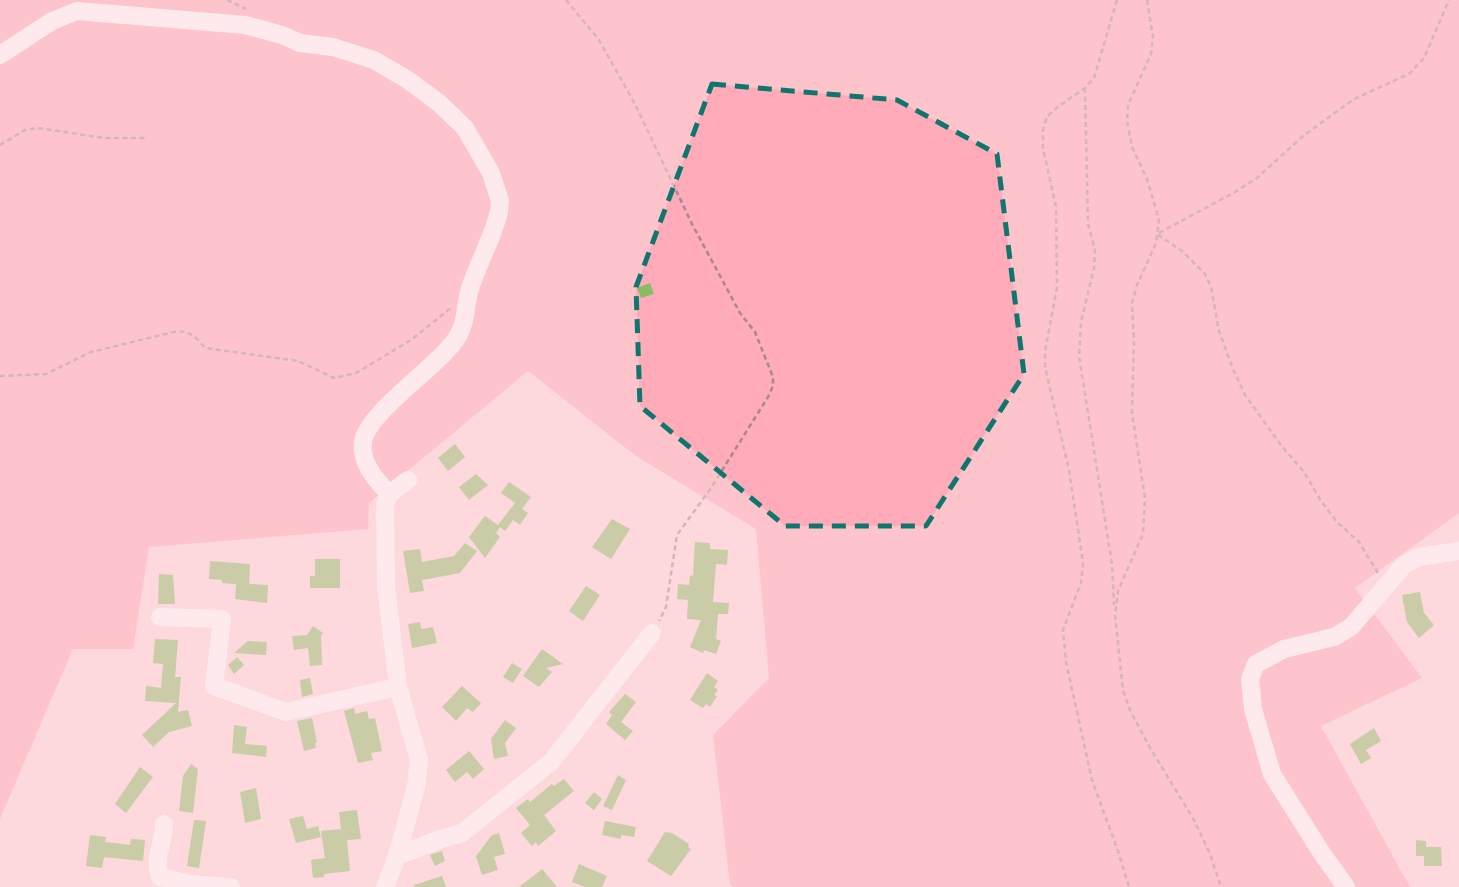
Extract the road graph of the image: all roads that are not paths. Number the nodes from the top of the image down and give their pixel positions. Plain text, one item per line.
1 (0, 55) edge
2 (408, 480) dead end
3 (389, 494) junction
4 (1459, 551) edge
5 (160, 617) dead end
6 (652, 633) road end
7 (398, 687) junction
8 (164, 824) dead end
9 (397, 856) junction
10 (231, 887) edge
11 (385, 887) edge
12 (1346, 887) edge

1 - 3 street
2 - 3 street
3 - 7 street
4 - 12 street
5 - 7 street
6 - 9 street
7 - 9 street
8 - 10 street
9 - 11 street

